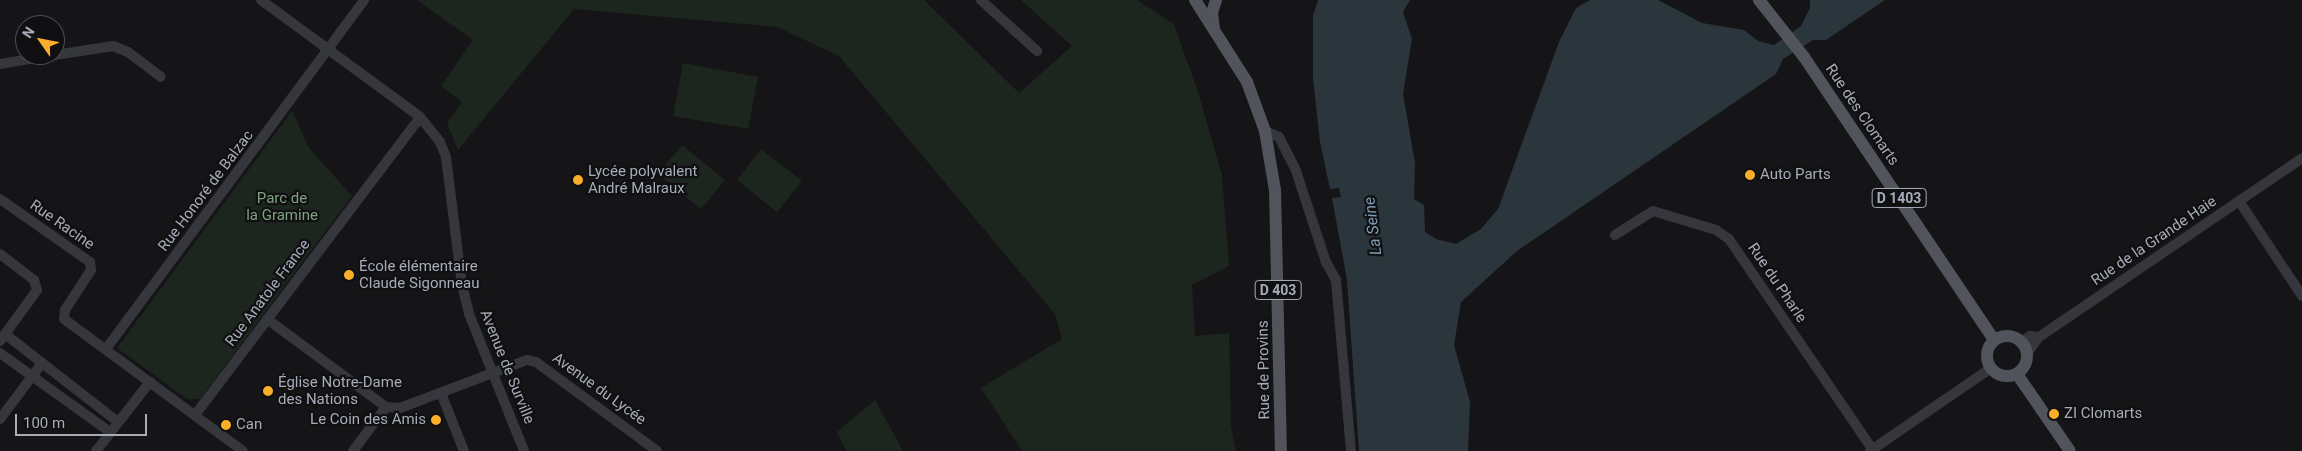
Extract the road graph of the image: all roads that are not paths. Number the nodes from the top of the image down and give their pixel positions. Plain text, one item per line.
1 (261, 0) edge
2 (364, 0) edge
3 (981, 0) edge
4 (1196, 0) edge
5 (1208, 0) edge
6 (1216, 0) edge
7 (1759, 0) edge
8 (1214, 32) junction
9 (328, 49) junction
10 (1037, 52) dead end
11 (65, 53) edge
12 (15, 62) edge
13 (0, 64) edge
14 (161, 77) dead end
15 (420, 117) junction
16 (1265, 131) junction
17 (2302, 158) edge
18 (0, 199) edge
19 (2239, 201) junction
20 (1615, 236) dead end
21 (0, 254) edge
22 (2302, 296) edge
23 (267, 319) junction
24 (3, 338) edge
25 (1994, 340) junction
26 (2025, 347) junction
27 (106, 349) junction
28 (0, 352) edge
29 (42, 363) junction
30 (1991, 368) junction
31 (492, 371) junction
32 (2017, 374) junction
33 (33, 376) junction
34 (150, 382) junction
35 (441, 393) junction
36 (386, 407) junction
37 (195, 415) junction
38 (0, 419) edge
39 (118, 422) junction
40 (110, 432) junction
41 (1871, 450) edge
42 (96, 451) edge
43 (243, 451) edge
44 (353, 451) edge
45 (464, 451) edge
46 (524, 451) edge
47 (657, 451) edge
48 (1281, 451) edge
49 (1351, 451) edge
50 (2070, 451) edge

1 - 9 street, Avenue de Surville
2 - 9 street, Rue Honoré de Balzac
3 - 10 street
4 - 5 main road
4 - 8 main road, Rue de Provins / D 403
6 - 8 main road
7 - 25 main road, Rue des Clomarts / D 1403
8 - 16 main road, Rue de Provins / D 403
9 - 15 street, Avenue de Surville
9 - 27 street, Rue Honoré de Balzac
11 - 14 street
12 - 13 street
15 - 23 street, Rue Anatole France
15 - 31 street, Avenue de Surville
16 - 48 main road, Rue de Provins / D 403
16 - 49 street
17 - 19 street, Rue de la Grande Haie
18 - 27 street, Rue Racine
19 - 22 street
19 - 26 street, Rue de la Grande Haie
20 - 41 street, Rue du Pharle
21 - 24 street
23 - 36 street
23 - 37 street, Rue Anatole France
24 - 29 street
25 - 26 main road
25 - 30 main road
26 - 32 main road
27 - 34 street, Rue Racine
28 - 33 street
29 - 33 street
29 - 39 street
30 - 32 main road
30 - 41 street
31 - 35 street, Avenue du Lycée
31 - 46 street, Avenue de Surville
31 - 47 street, Avenue du Lycée
32 - 50 main road
33 - 38 street
33 - 40 street
34 - 37 street, Rue Racine
34 - 39 street
35 - 36 street, Avenue du Lycée
35 - 45 street
36 - 44 street
37 - 43 street, Rue Racine
39 - 40 street
40 - 42 street

